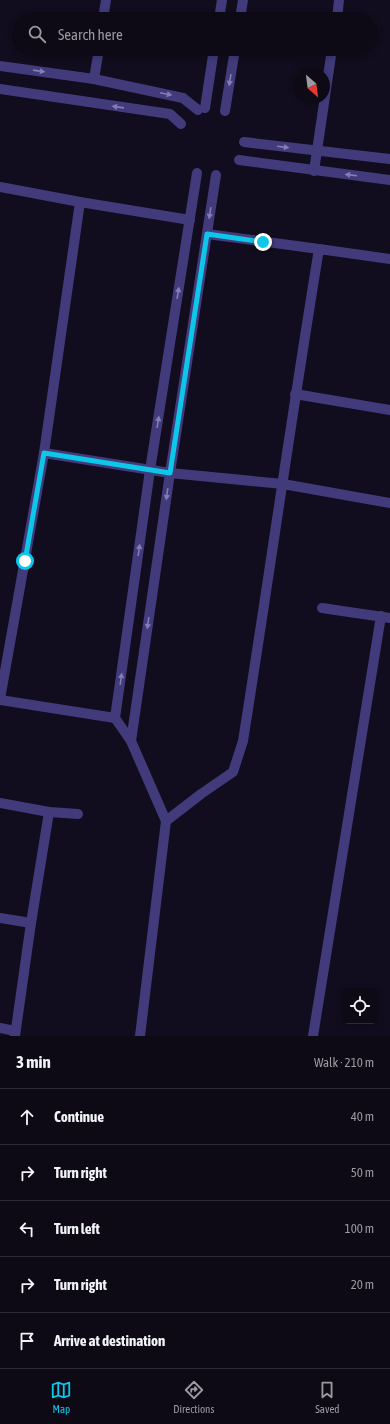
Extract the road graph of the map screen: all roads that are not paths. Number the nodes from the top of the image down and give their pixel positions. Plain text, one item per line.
1 (106, 0) edge
2 (222, 0) edge
3 (243, 0) edge
4 (340, 0) edge
5 (104, 12) edge
6 (220, 12) edge
7 (241, 12) edge
8 (338, 12) edge
9 (97, 56) edge
10 (213, 56) edge
11 (234, 56) edge
12 (331, 56) edge
13 (0, 66) edge
14 (94, 79) junction
15 (0, 89) edge
16 (225, 111) dead end
17 (181, 124) dead end
18 (244, 142) dead end
19 (317, 151) junction
20 (390, 159) edge
21 (239, 160) dead end
22 (314, 170) junction
23 (197, 173) dead end
24 (216, 175) dead end
25 (390, 180) edge
26 (0, 187) edge
27 (80, 202) junction
28 (190, 220) junction
29 (207, 234) junction
30 (320, 250) junction
31 (390, 259) edge
32 (296, 394) junction
33 (390, 410) edge
34 (44, 453) junction
35 (150, 470) junction
36 (170, 473) junction
37 (283, 484) junction
38 (390, 503) edge
39 (322, 608) dead end
40 (386, 617) edge
41 (0, 700) edge
42 (115, 718) junction
43 (131, 742) junction
44 (0, 803) edge
45 (49, 812) junction
46 (78, 814) dead end
47 (166, 821) junction
48 (0, 918) edge
49 (31, 923) junction
50 (0, 1028) edge
51 (15, 1033) edge
52 (140, 1036) edge
53 (313, 1036) edge

1 - 5 street
2 - 6 street
3 - 7 street
4 - 8 street
9 - 14 street
14 -> 10 street
11 -> 16 street
12 - 19 street
13 -> 14 street
17 -> 15 street
18 -> 19 street
19 - 20 street
19 - 22 street
21 - 22 street
25 -> 22 street
23 - 28 street
24 -> 29 street
26 - 27 street
27 - 28 street
27 - 34 street
35 -> 28 street
29 - 30 street
29 - 36 street
30 - 31 street
30 - 32 street
32 - 33 street
32 - 37 street
34 - 35 street
34 - 41 street
35 - 36 street
42 -> 35 street
36 - 37 street
36 -> 43 street
37 - 38 street
37 - 47 street
39 - 40 street
40 - 53 street
41 - 42 street
42 - 43 street
43 - 47 street
44 - 45 street
45 - 46 street
45 - 49 street
47 - 52 street
48 - 49 street
49 - 51 street
50 - 51 street

